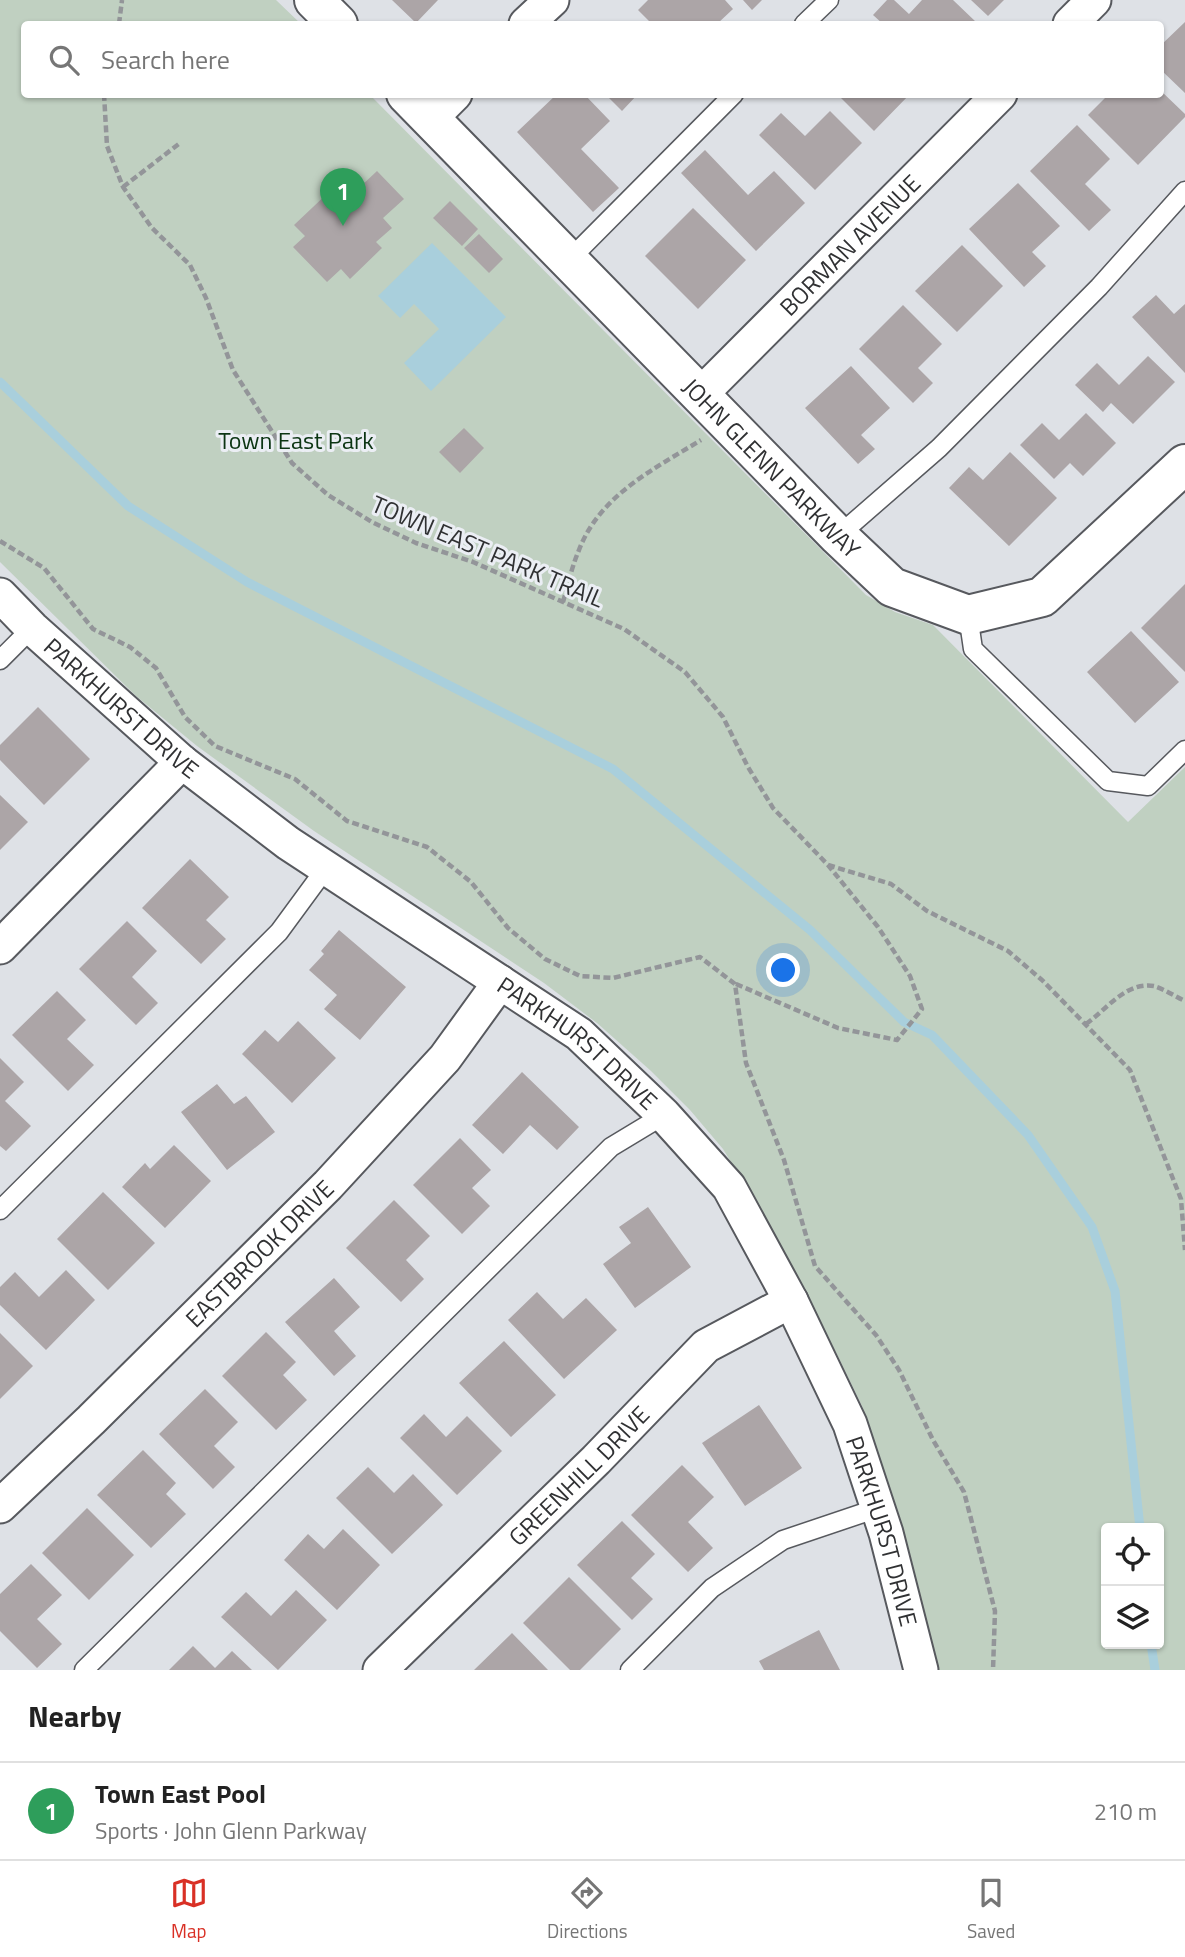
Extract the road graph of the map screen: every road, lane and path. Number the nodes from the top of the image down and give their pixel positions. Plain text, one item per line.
1 (122, 0) edge
2 (313, 0) edge
3 (552, 0) edge
4 (828, 0) edge
5 (1094, 0) edge
6 (120, 21) edge
7 (335, 21) edge
8 (529, 21) edge
9 (807, 21) edge
10 (1073, 21) edge
11 (104, 98) edge
12 (730, 98) edge
13 (996, 98) edge
14 (430, 103) edge
15 (180, 143) dead end
16 (123, 187) junction
17 (1185, 191) edge
18 (569, 260) junction
19 (700, 395) junction
20 (729, 424) junction
21 (1185, 464) edge
22 (838, 536) junction
23 (0, 595) edge
24 (563, 602) junction
25 (968, 615) junction
26 (32, 628) junction
27 (0, 660) edge
28 (1185, 750) edge
29 (182, 762) junction
30 (828, 865) junction
31 (326, 868) junction
32 (0, 947) edge
33 (500, 982) junction
34 (735, 984) dead end
35 (1185, 1001) edge
36 (1086, 1024) junction
37 (664, 1115) junction
38 (0, 1210) edge
39 (1185, 1250) edge
40 (791, 1301) junction
41 (0, 1506) edge
42 (878, 1508) junction
43 (84, 1670) edge
44 (380, 1670) edge
45 (630, 1670) edge
46 (921, 1670) edge

1 - 6 path
2 - 7 street
3 - 8 street
4 - 9 lane
5 - 10 street
11 - 16 path, TOWN EAST PARK TRAIL
12 - 18 lane
13 - 19 street, BORMAN AVENUE
14 - 18 street, JOHN GLENN PARKWAY
15 - 16 path
16 - 24 path, TOWN EAST PARK TRAIL
17 - 22 lane
18 - 19 street, JOHN GLENN PARKWAY
19 - 20 street, JOHN GLENN PARKWAY
20 - 22 street, JOHN GLENN PARKWAY
20 - 24 path
21 - 25 street
22 - 25 street, JOHN GLENN PARKWAY
23 - 26 street, PARKHURST DRIVE
24 - 30 path, TOWN EAST PARK TRAIL
25 - 28 lane
26 - 27 lane
26 - 29 street, PARKHURST DRIVE
29 - 31 street, PARKHURST DRIVE
29 - 32 street
30 - 34 path, TOWN EAST PARK TRAIL
30 - 36 path, TOWN EAST PARK TRAIL
31 - 33 street, PARKHURST DRIVE
31 - 38 lane
33 - 37 street, PARKHURST DRIVE
33 - 41 street, EASTBROOK DRIVE
35 - 36 path
36 - 39 path, TOWN EAST PARK TRAIL
37 - 40 street, PARKHURST DRIVE
37 - 43 lane
40 - 42 street, PARKHURST DRIVE
40 - 44 street, GREENHILL DRIVE
42 - 45 lane
42 - 46 street, PARKHURST DRIVE

